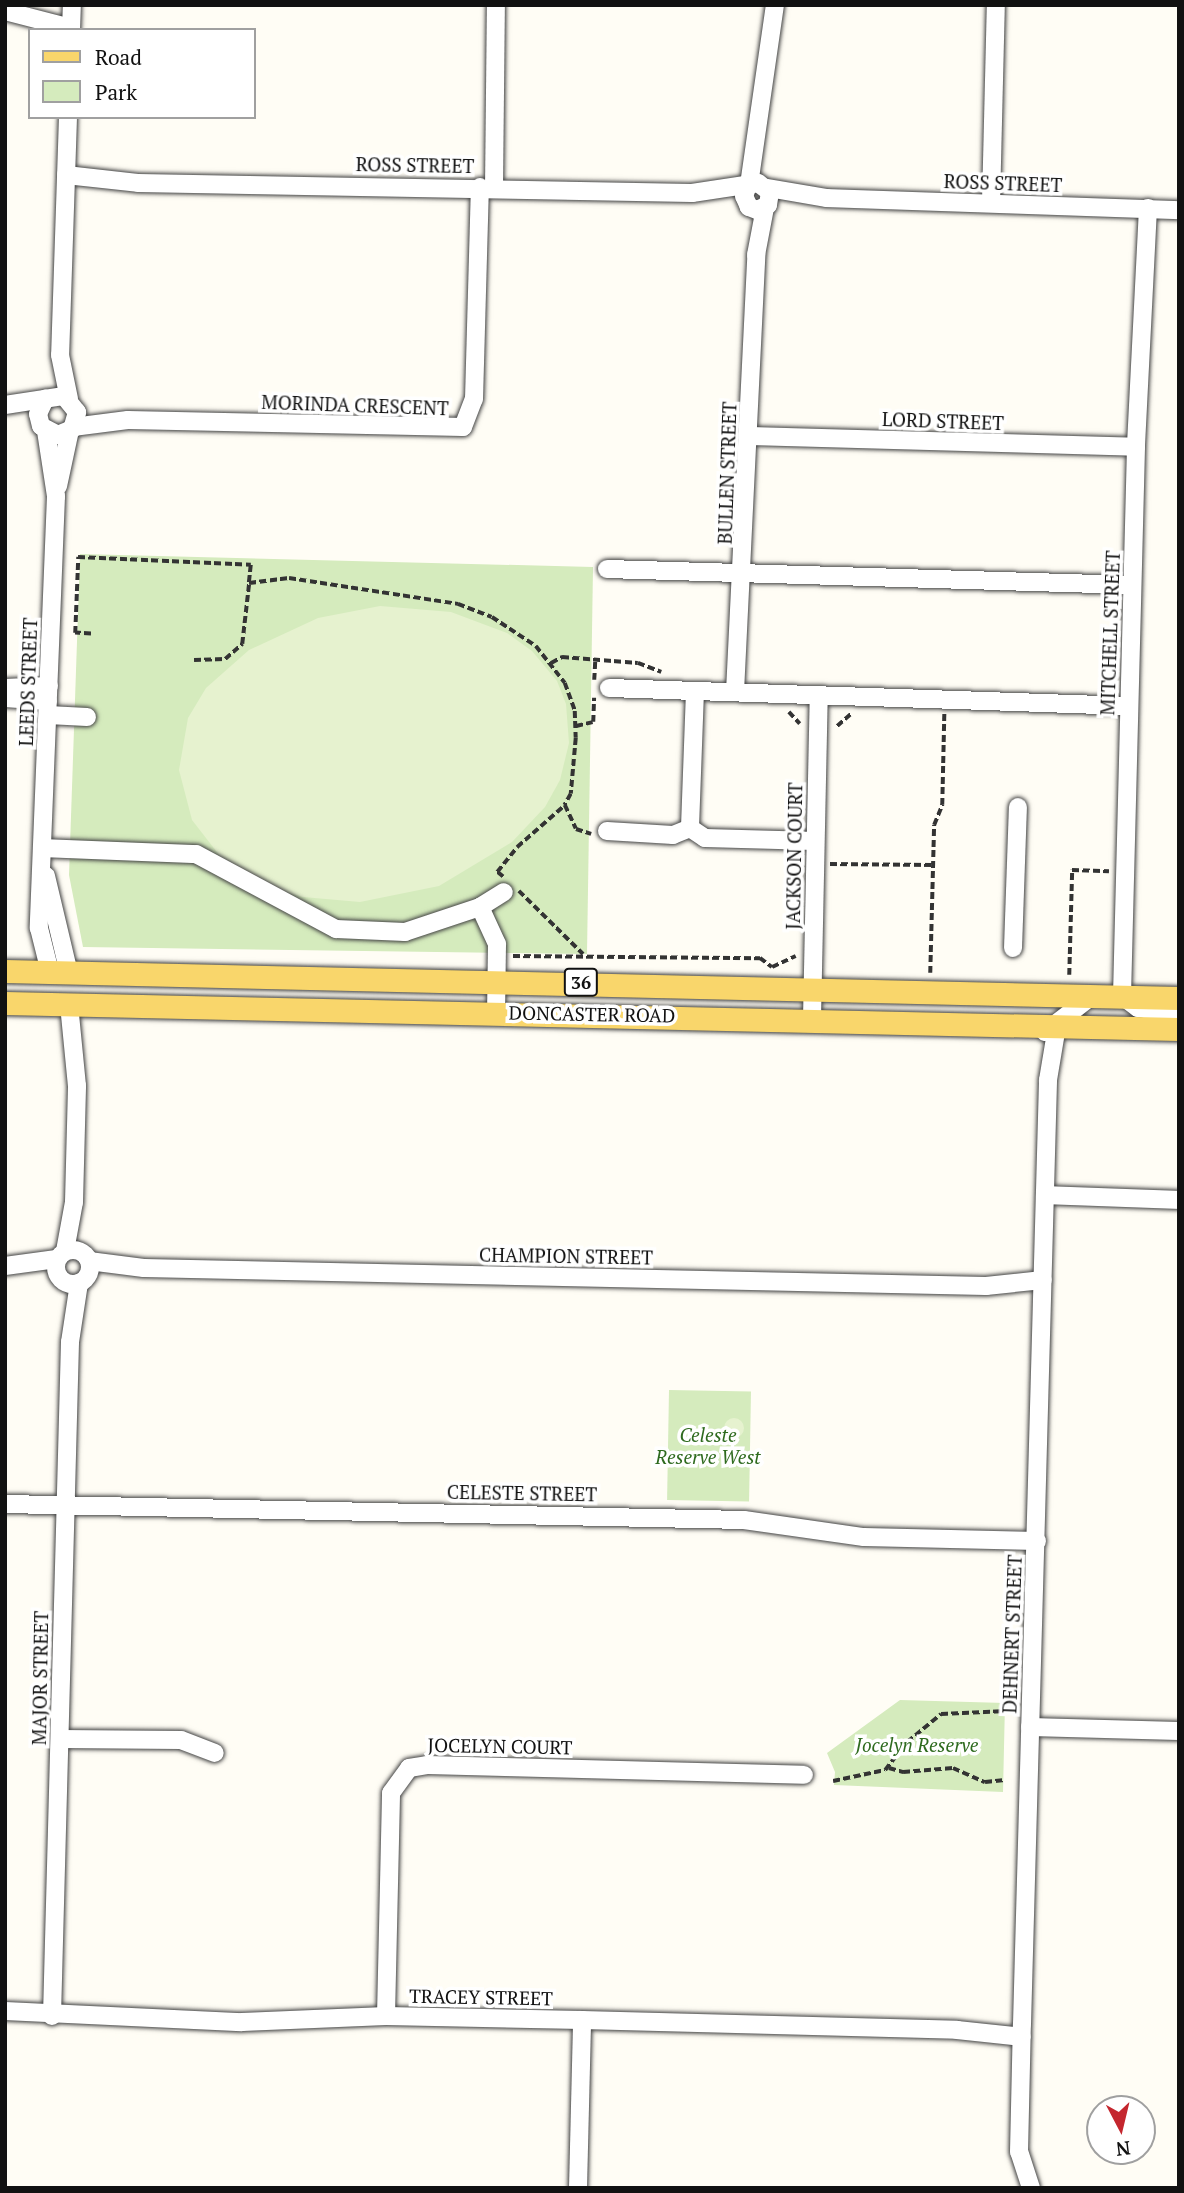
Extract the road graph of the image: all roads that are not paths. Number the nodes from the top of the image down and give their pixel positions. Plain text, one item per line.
1 (72, 5) edge
2 (496, 5) edge
3 (775, 5) edge
4 (996, 5) edge
5 (5, 11) edge
6 (67, 28) edge
7 (71, 28) edge
8 (68, 119) edge
9 (66, 181) junction
10 (487, 187) junction
11 (757, 196) junction
12 (991, 203) junction
13 (1148, 208) junction
14 (1179, 210) edge
15 (60, 355) junction
16 (47, 398) junction
17 (72, 403) junction
18 (5, 408) edge
19 (128, 420) junction
20 (42, 425) junction
21 (71, 429) junction
22 (750, 436) junction
23 (1136, 447) junction
24 (55, 496) junction
25 (607, 569) dead end
26 (743, 575) junction
27 (1132, 585) junction
28 (5, 688) edge
29 (609, 688) dead end
30 (695, 691) junction
31 (735, 692) junction
32 (819, 695) junction
33 (5, 698) edge
34 (49, 700) junction
35 (1129, 706) junction
36 (87, 717) dead end
37 (1018, 807) dead end
38 (690, 828) junction
39 (607, 831) road end
40 (815, 841) junction
41 (44, 848) junction
42 (510, 887) road end
43 (480, 907) junction
44 (1013, 948) dead end
45 (5, 971) edge
46 (60, 972) junction
47 (496, 981) junction
48 (812, 988) junction
49 (1093, 995) junction
50 (1122, 996) junction
51 (1179, 998) edge
52 (5, 1003) edge
53 (69, 1005) junction
54 (496, 1013) junction
55 (1179, 1015) edge
56 (812, 1018) junction
57 (1053, 1026) junction
58 (1179, 1029) edge
59 (1045, 1195) junction
60 (1179, 1199) edge
61 (72, 1267) junction
62 (1043, 1286) junction
63 (66, 1502) junction
64 (5, 1504) edge
65 (1037, 1541) junction
66 (1030, 1727) junction
67 (1179, 1731) edge
68 (60, 1739) junction
69 (215, 1754) dead end
70 (804, 1775) dead end
71 (5, 2011) edge
72 (52, 2016) junction
73 (386, 2016) junction
74 (582, 2020) junction
75 (1022, 2031) junction
76 (578, 2188) edge
77 (1031, 2188) edge

1 - 7 street
2 - 10 street, MORINDA CRESCENT
3 - 11 street, BULLEN STREET
4 - 12 street
5 - 6 street
8 - 9 street
9 - 10 street, ROSS STREET
9 - 15 street
10 - 11 street, ROSS STREET
10 - 19 street, MORINDA CRESCENT
11 - 12 street, ROSS STREET
11 - 22 street, BULLEN STREET
12 - 13 street, ROSS STREET
13 - 14 street, ROSS STREET
13 - 23 street, MITCHELL STREET
15 - 16 street
15 - 17 street
16 - 17 street, MORINDA CRESCENT
16 - 18 street, MORINDA CRESCENT
16 - 20 street
17 - 19 street, MORINDA CRESCENT
17 - 21 street, LEEDS STREET
18 - 20 street, MORINDA CRESCENT
19 - 21 street, MORINDA CRESCENT
20 - 21 street, MORINDA CRESCENT
20 - 24 street, LEEDS STREET
21 - 24 street, LEEDS STREET
22 - 23 street, LORD STREET
22 - 26 street, BULLEN STREET
23 - 27 street, MITCHELL STREET
24 - 34 street, LEEDS STREET
25 - 26 street
26 - 27 street
26 - 31 street, BULLEN STREET
27 - 35 street, MITCHELL STREET
28 - 34 street
29 - 30 street
30 - 31 street
30 - 38 street
31 - 32 street
32 - 35 street
32 - 40 street, JACKSON COURT
33 - 34 street
34 - 36 street
34 - 41 street, LEEDS STREET
35 - 50 street, MITCHELL STREET
37 - 44 street
38 - 39 street
38 - 40 street
40 - 48 street, JACKSON COURT
41 - 43 street
41 - 46 street, LEEDS STREET
42 - 43 street
43 - 47 street
45 - 46 main road, DONCASTER ROAD / 36
46 - 47 main road, DONCASTER ROAD / 36
46 - 53 main road
47 - 48 main road, DONCASTER ROAD / 36
47 - 54 street
48 - 49 main road, DONCASTER ROAD / 36
48 - 56 street, JACKSON COURT
49 - 50 main road, DONCASTER ROAD / 36
49 - 57 street
50 - 51 main road, DONCASTER ROAD / 36
50 - 55 street
52 - 53 main road, DONCASTER ROAD / 36
53 - 54 main road, DONCASTER ROAD / 36
53 - 61 street, MAJOR STREET
54 - 56 main road, DONCASTER ROAD / 36
56 - 57 main road, DONCASTER ROAD / 36
57 - 58 main road, DONCASTER ROAD / 36
57 - 59 street, DEHNERT STREET
59 - 60 street
59 - 62 street, DEHNERT STREET
61 - 62 street, CHAMPION STREET
61 - 63 street, MAJOR STREET
62 - 65 street, DEHNERT STREET
63 - 64 street, CELESTE STREET
63 - 65 street, CELESTE STREET
63 - 68 street, MAJOR STREET
65 - 66 street, DEHNERT STREET
66 - 67 street
66 - 75 street, DEHNERT STREET
68 - 69 street
68 - 72 street, MAJOR STREET
70 - 73 street, JOCELYN COURT
71 - 72 street, TRACEY STREET
72 - 73 street, TRACEY STREET
73 - 74 street, TRACEY STREET
74 - 75 street, TRACEY STREET
74 - 76 street
75 - 77 street, DEHNERT STREET

